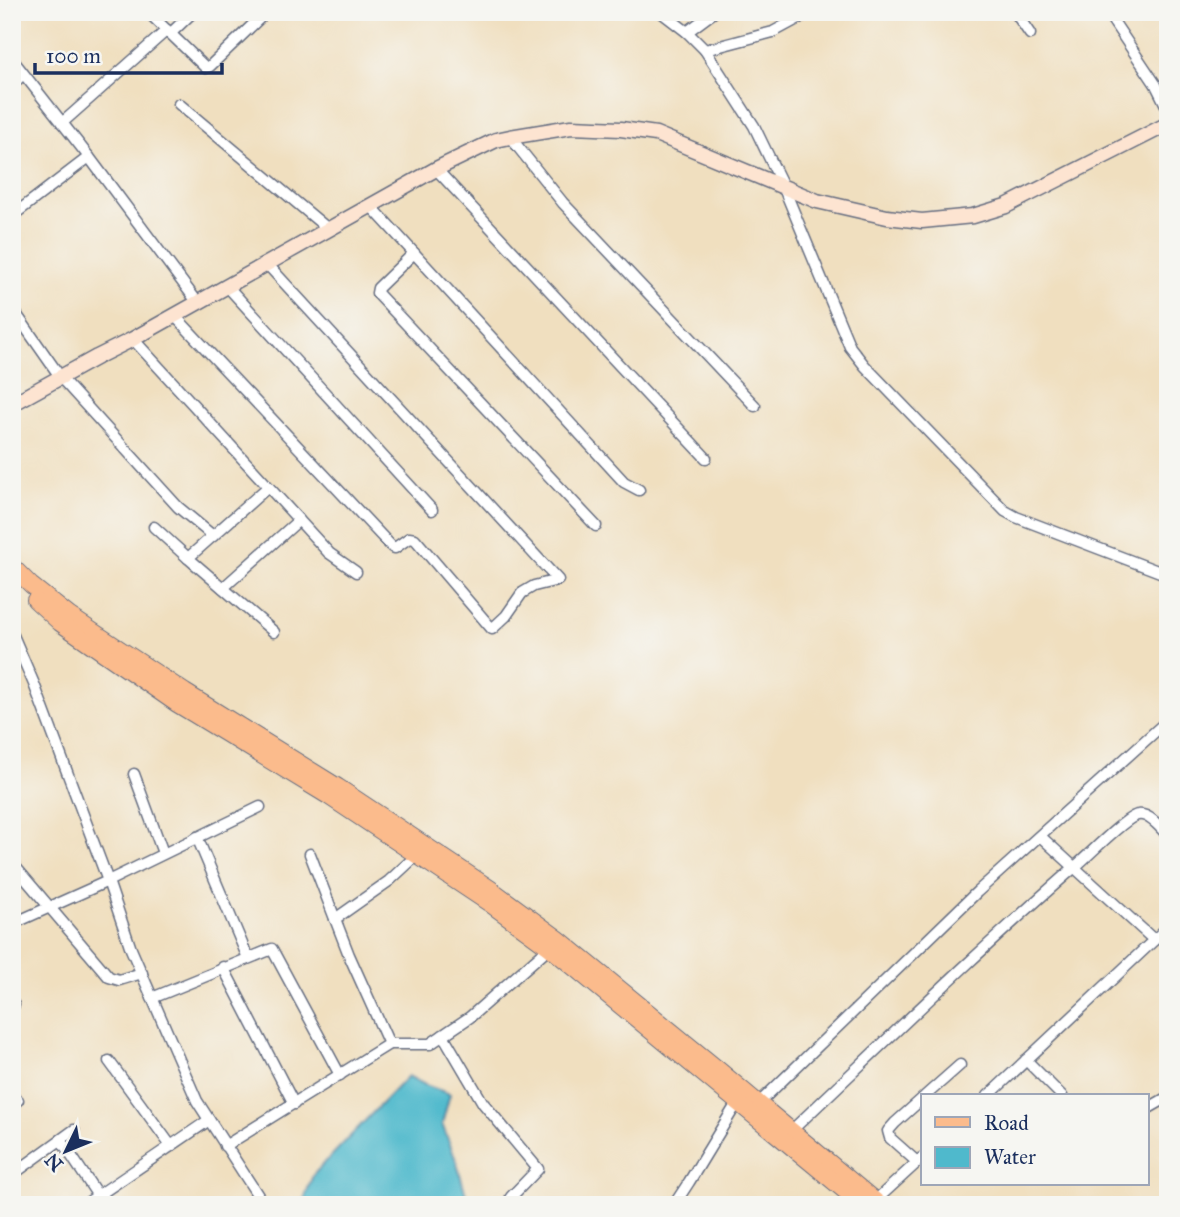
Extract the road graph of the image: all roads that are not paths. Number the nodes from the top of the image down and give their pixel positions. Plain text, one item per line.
1 (148, 12) edge
2 (193, 12) edge
3 (266, 12) edge
4 (661, 12) edge
5 (714, 12) edge
6 (810, 12) edge
7 (1016, 12) edge
8 (1107, 12) edge
9 (169, 32) junction
10 (687, 33) junction
11 (1030, 34) dead end
12 (705, 50) junction
13 (12, 59) edge
14 (23, 74) junction
15 (1168, 78) edge
16 (12, 85) edge
17 (1156, 85) junction
18 (179, 104) dead end
19 (1168, 109) edge
20 (62, 123) junction
21 (1168, 124) edge
22 (510, 136) junction
23 (89, 157) junction
24 (436, 169) junction
25 (783, 186) junction
26 (370, 205) junction
27 (12, 216) edge
28 (327, 229) junction
29 (414, 253) junction
30 (267, 264) junction
31 (227, 286) junction
32 (198, 303) junction
33 (12, 308) edge
34 (175, 316) junction
35 (133, 340) junction
36 (61, 378) junction
37 (12, 404) edge
38 (755, 406) dead end
39 (706, 458) dead end
40 (268, 487) junction
41 (639, 490) dead end
42 (432, 510) dead end
43 (299, 520) junction
44 (596, 526) dead end
45 (154, 527) dead end
46 (213, 536) junction
47 (188, 558) junction
48 (12, 566) edge
49 (356, 572) dead end
50 (1168, 575) edge
51 (12, 580) edge
52 (223, 588) junction
53 (274, 632) dead end
54 (12, 633) edge
55 (1168, 720) edge
56 (134, 774) dead end
57 (260, 807) dead end
58 (1168, 835) edge
59 (1040, 836) junction
60 (197, 837) junction
61 (163, 853) junction
62 (310, 854) dead end
63 (417, 855) junction
64 (12, 863) edge
65 (1075, 867) junction
66 (108, 881) junction
67 (50, 906) junction
68 (335, 919) junction
69 (12, 924) edge
70 (1168, 927) edge
71 (1154, 940) junction
72 (554, 943) junction
73 (248, 958) junction
74 (223, 967) junction
75 (142, 973) junction
76 (152, 998) junction
77 (443, 1035) junction
78 (389, 1044) junction
79 (109, 1060) dead end
80 (1026, 1060) junction
81 (960, 1065) dead end
82 (340, 1074) junction
83 (927, 1094) edge
84 (990, 1094) edge
85 (1060, 1094) edge
86 (1168, 1097) edge
87 (921, 1100) edge
88 (737, 1103) junction
89 (759, 1103) junction
90 (294, 1104) junction
91 (1148, 1108) edge
92 (209, 1121) junction
93 (74, 1130) dead end
94 (792, 1130) junction
95 (61, 1140) junction
96 (171, 1146) junction
97 (225, 1146) junction
98 (920, 1160) edge
99 (12, 1175) edge
100 (100, 1200) edge
101 (873, 1203) edge
102 (84, 1205) edge
103 (264, 1205) edge
104 (518, 1205) edge
105 (674, 1205) edge

1 - 9 street
2 - 9 street
3 - 9 street
4 - 10 street
5 - 10 street
6 - 12 street
7 - 11 street
8 - 17 street
9 - 20 street
10 - 12 street
12 - 25 street
13 - 14 street
14 - 16 street
14 - 20 street
15 - 17 street
17 - 19 street
18 - 28 street
20 - 23 street
21 - 25 street
22 - 24 street
22 - 25 street
22 - 38 street
23 - 27 street
23 - 32 street
24 - 26 street
24 - 39 street
25 - 50 street
26 - 28 street
26 - 29 street
28 - 30 street
29 - 41 street
29 - 44 street
30 - 31 street
30 - 34 street
31 - 32 street
31 - 42 street
32 - 34 street
33 - 36 street
34 - 35 street
35 - 36 street
35 - 40 street
36 - 37 street
36 - 46 street
40 - 43 street
40 - 46 street
43 - 49 street
43 - 52 street
45 - 47 street
46 - 47 street
47 - 52 street
48 - 72 main road
51 - 63 main road
52 - 53 street
54 - 66 street
55 - 59 street
56 - 61 street
57 - 60 street
58 - 65 street
59 - 65 street
59 - 89 street
60 - 61 street
60 - 73 street
61 - 66 street
62 - 68 street
63 - 68 street
63 - 72 main road
64 - 67 street
65 - 71 street
65 - 94 street
66 - 67 street
66 - 75 street
67 - 69 street
67 - 75 street
68 - 78 street
70 - 71 street
71 - 80 street
72 - 77 street
72 - 88 main road
72 - 89 main road
73 - 74 street
73 - 82 street
74 - 76 street
74 - 90 street
75 - 76 street
76 - 92 street
77 - 78 street
77 - 104 street
78 - 82 street
79 - 96 street
80 - 84 street
80 - 85 street
81 - 83 street
82 - 90 street
86 - 91 street
87 - 98 street
88 - 101 main road
88 - 105 street
89 - 94 main road
90 - 97 street
92 - 96 street
92 - 97 street
93 - 95 street
94 - 101 main road
95 - 99 street
95 - 100 street
96 - 100 street
97 - 103 street
98 - 101 street
100 - 102 street

